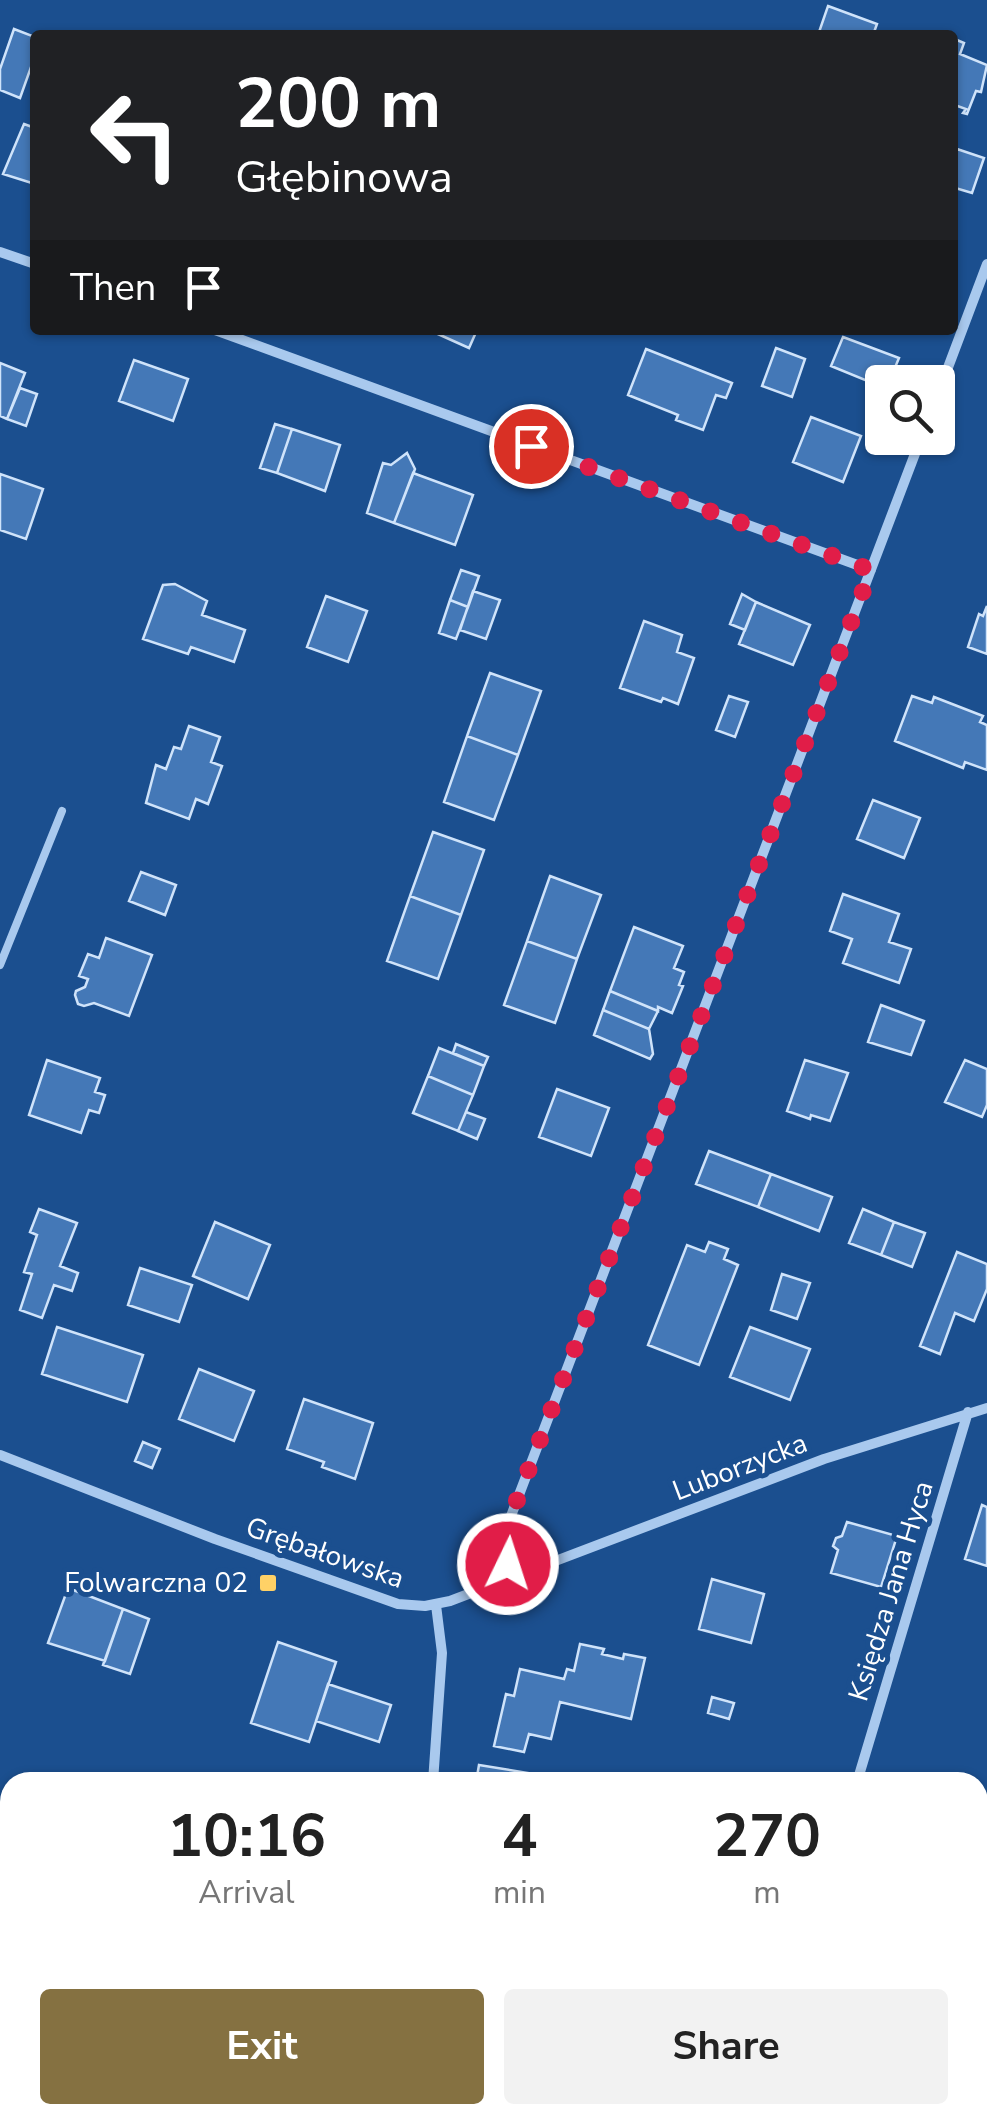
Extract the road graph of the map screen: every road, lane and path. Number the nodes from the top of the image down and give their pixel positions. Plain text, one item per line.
1 (0, 252) edge
2 (30, 262) edge
3 (987, 264) edge
4 (229, 335) edge
5 (949, 365) edge
6 (915, 455) edge
7 (871, 570) junction
8 (62, 811) dead end
9 (0, 965) edge
10 (987, 1408) edge
11 (968, 1412) junction
12 (0, 1455) edge
13 (511, 1577) junction
14 (436, 1604) junction
15 (434, 1772) edge
16 (860, 1772) edge

1 - 2 street
3 - 5 street
4 - 7 street
6 - 7 street
7 - 13 street
8 - 9 lane
10 - 11 street, Luborzycka
11 - 13 street, Luborzycka
11 - 16 street, Księdza Jana Hyca
12 - 14 street, Grębałowska
13 - 14 street, Grębałowska
14 - 15 street

